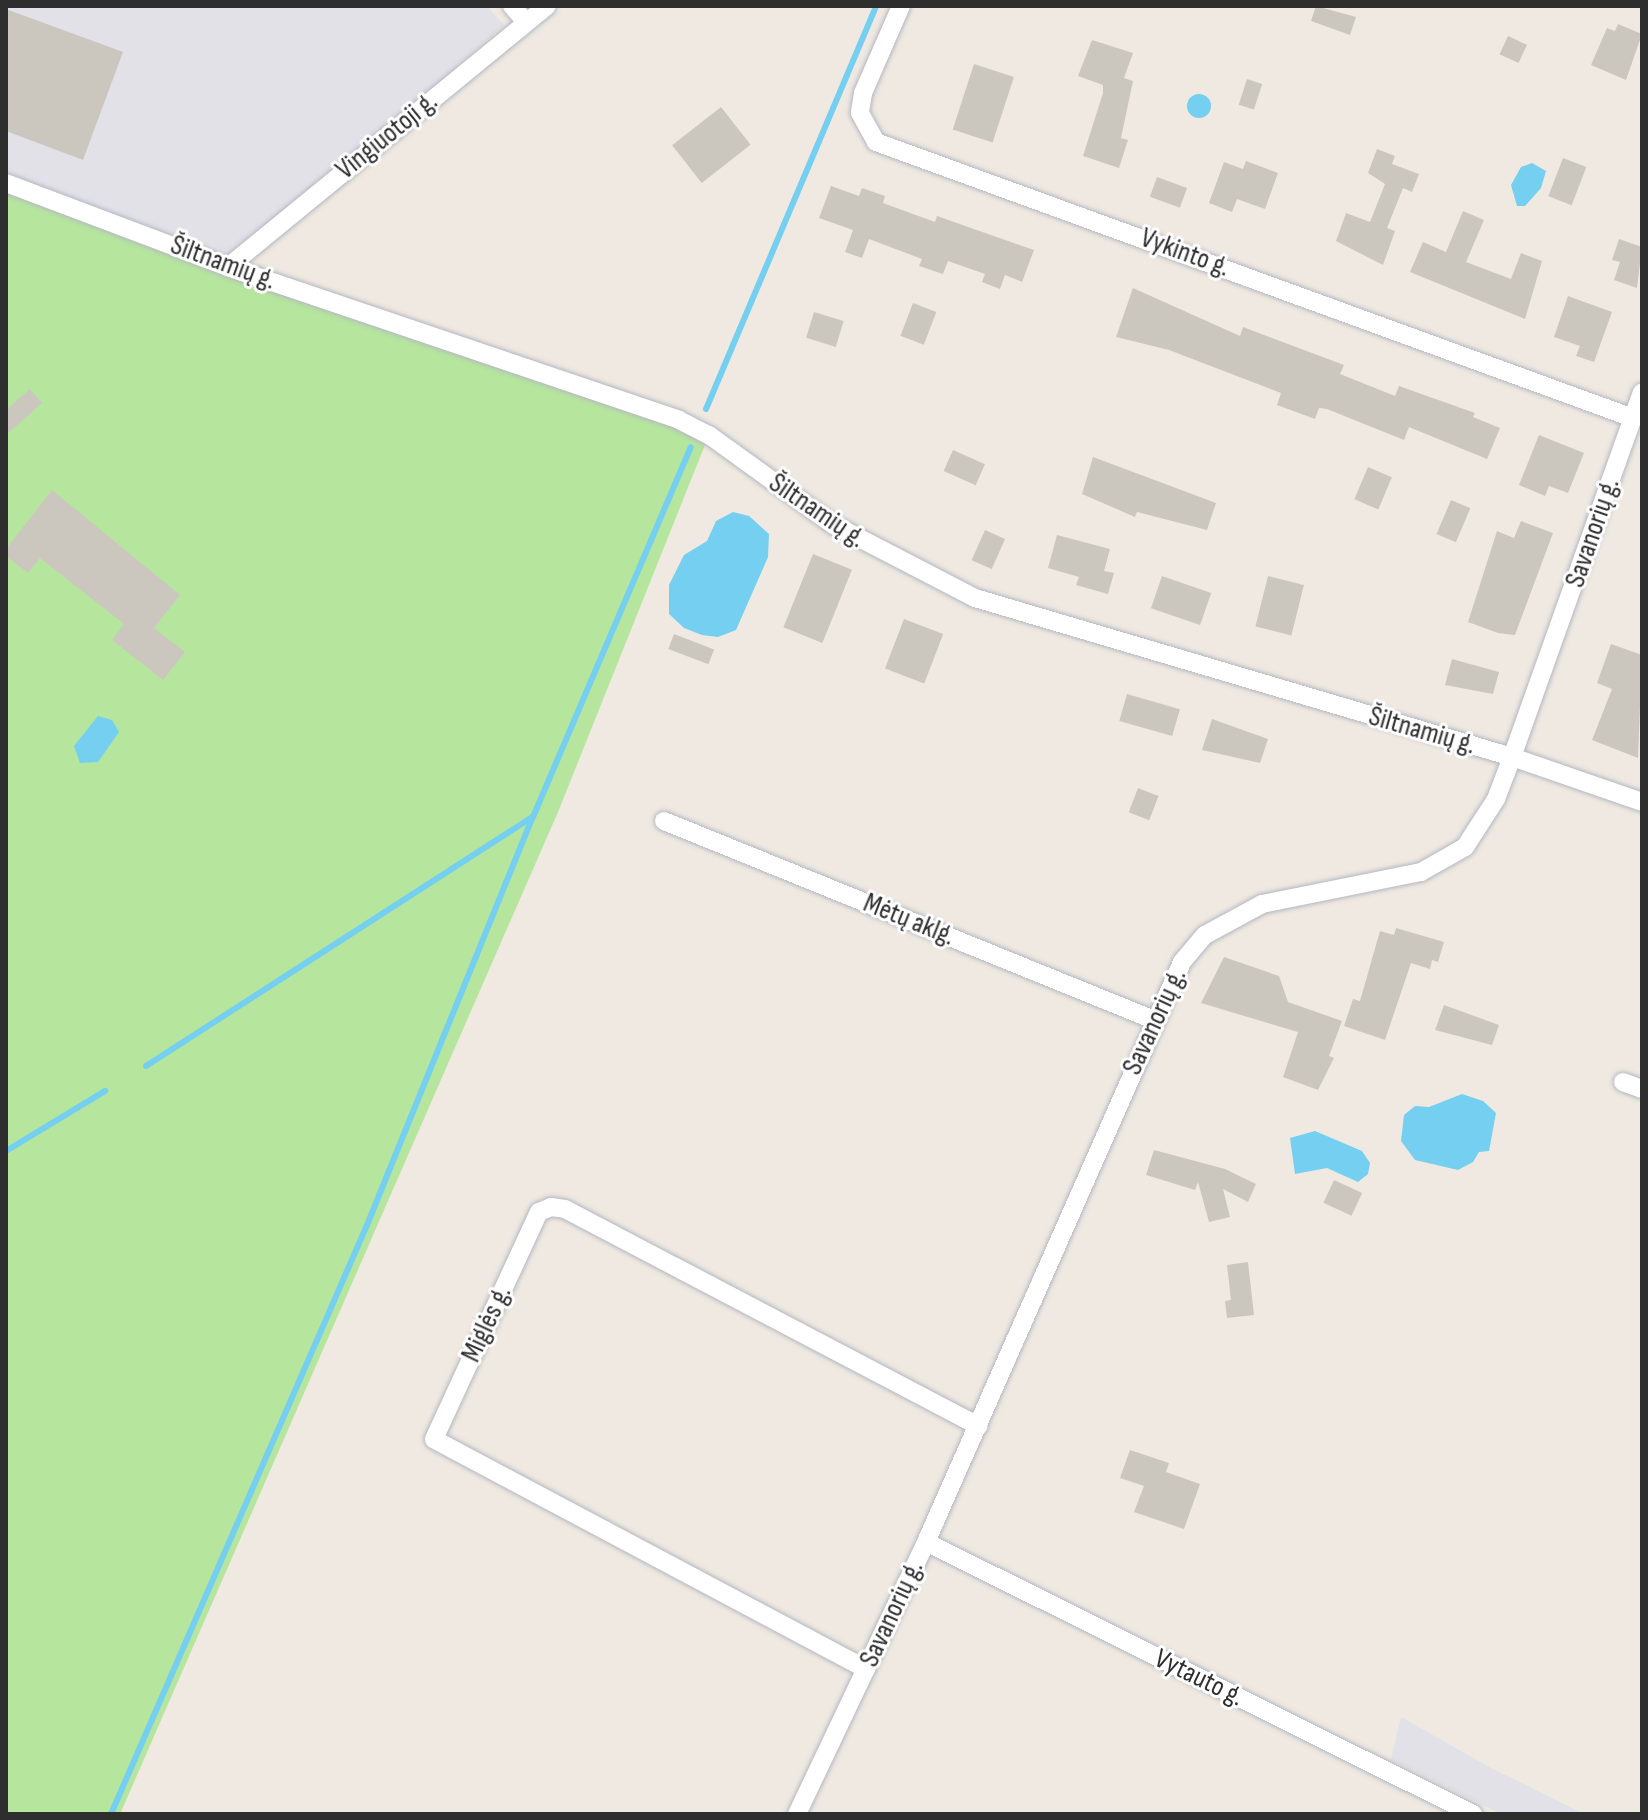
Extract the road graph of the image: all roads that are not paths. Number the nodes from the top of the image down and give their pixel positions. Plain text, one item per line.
1 (512, 6) edge
2 (547, 6) edge
3 (901, 6) edge
4 (526, 22) junction
5 (6, 183) edge
6 (228, 267) junction
7 (1642, 392) edge
8 (1633, 418) junction
9 (1512, 757) junction
10 (1642, 802) edge
11 (664, 821) dead end
12 (1154, 1020) junction
13 (1623, 1082) dead end
14 (1642, 1089) edge
15 (978, 1426) junction
16 (926, 1542) junction
17 (866, 1669) junction
18 (797, 1814) edge
19 (1473, 1814) edge

1 - 4 street
2 - 4 street, Vingiuotoji g.
3 - 8 street, Vykinto g.
4 - 6 street, Vingiuotoji g.
5 - 6 street, Šiltnamių g.
6 - 9 street, Šiltnamių g.
7 - 8 street, Savanorių g.
8 - 9 street, Savanorių g.
9 - 10 street, Šiltnamių g.
9 - 12 street, Savanorių g.
11 - 12 street, Mėtų aklg.
12 - 15 street, Savanorių g.
13 - 14 street
15 - 16 street, Savanorių g.
15 - 17 street, Miglės g.
16 - 17 street, Savanorių g.
16 - 19 street, Vytauto g.
17 - 18 street, Savanorių g.

